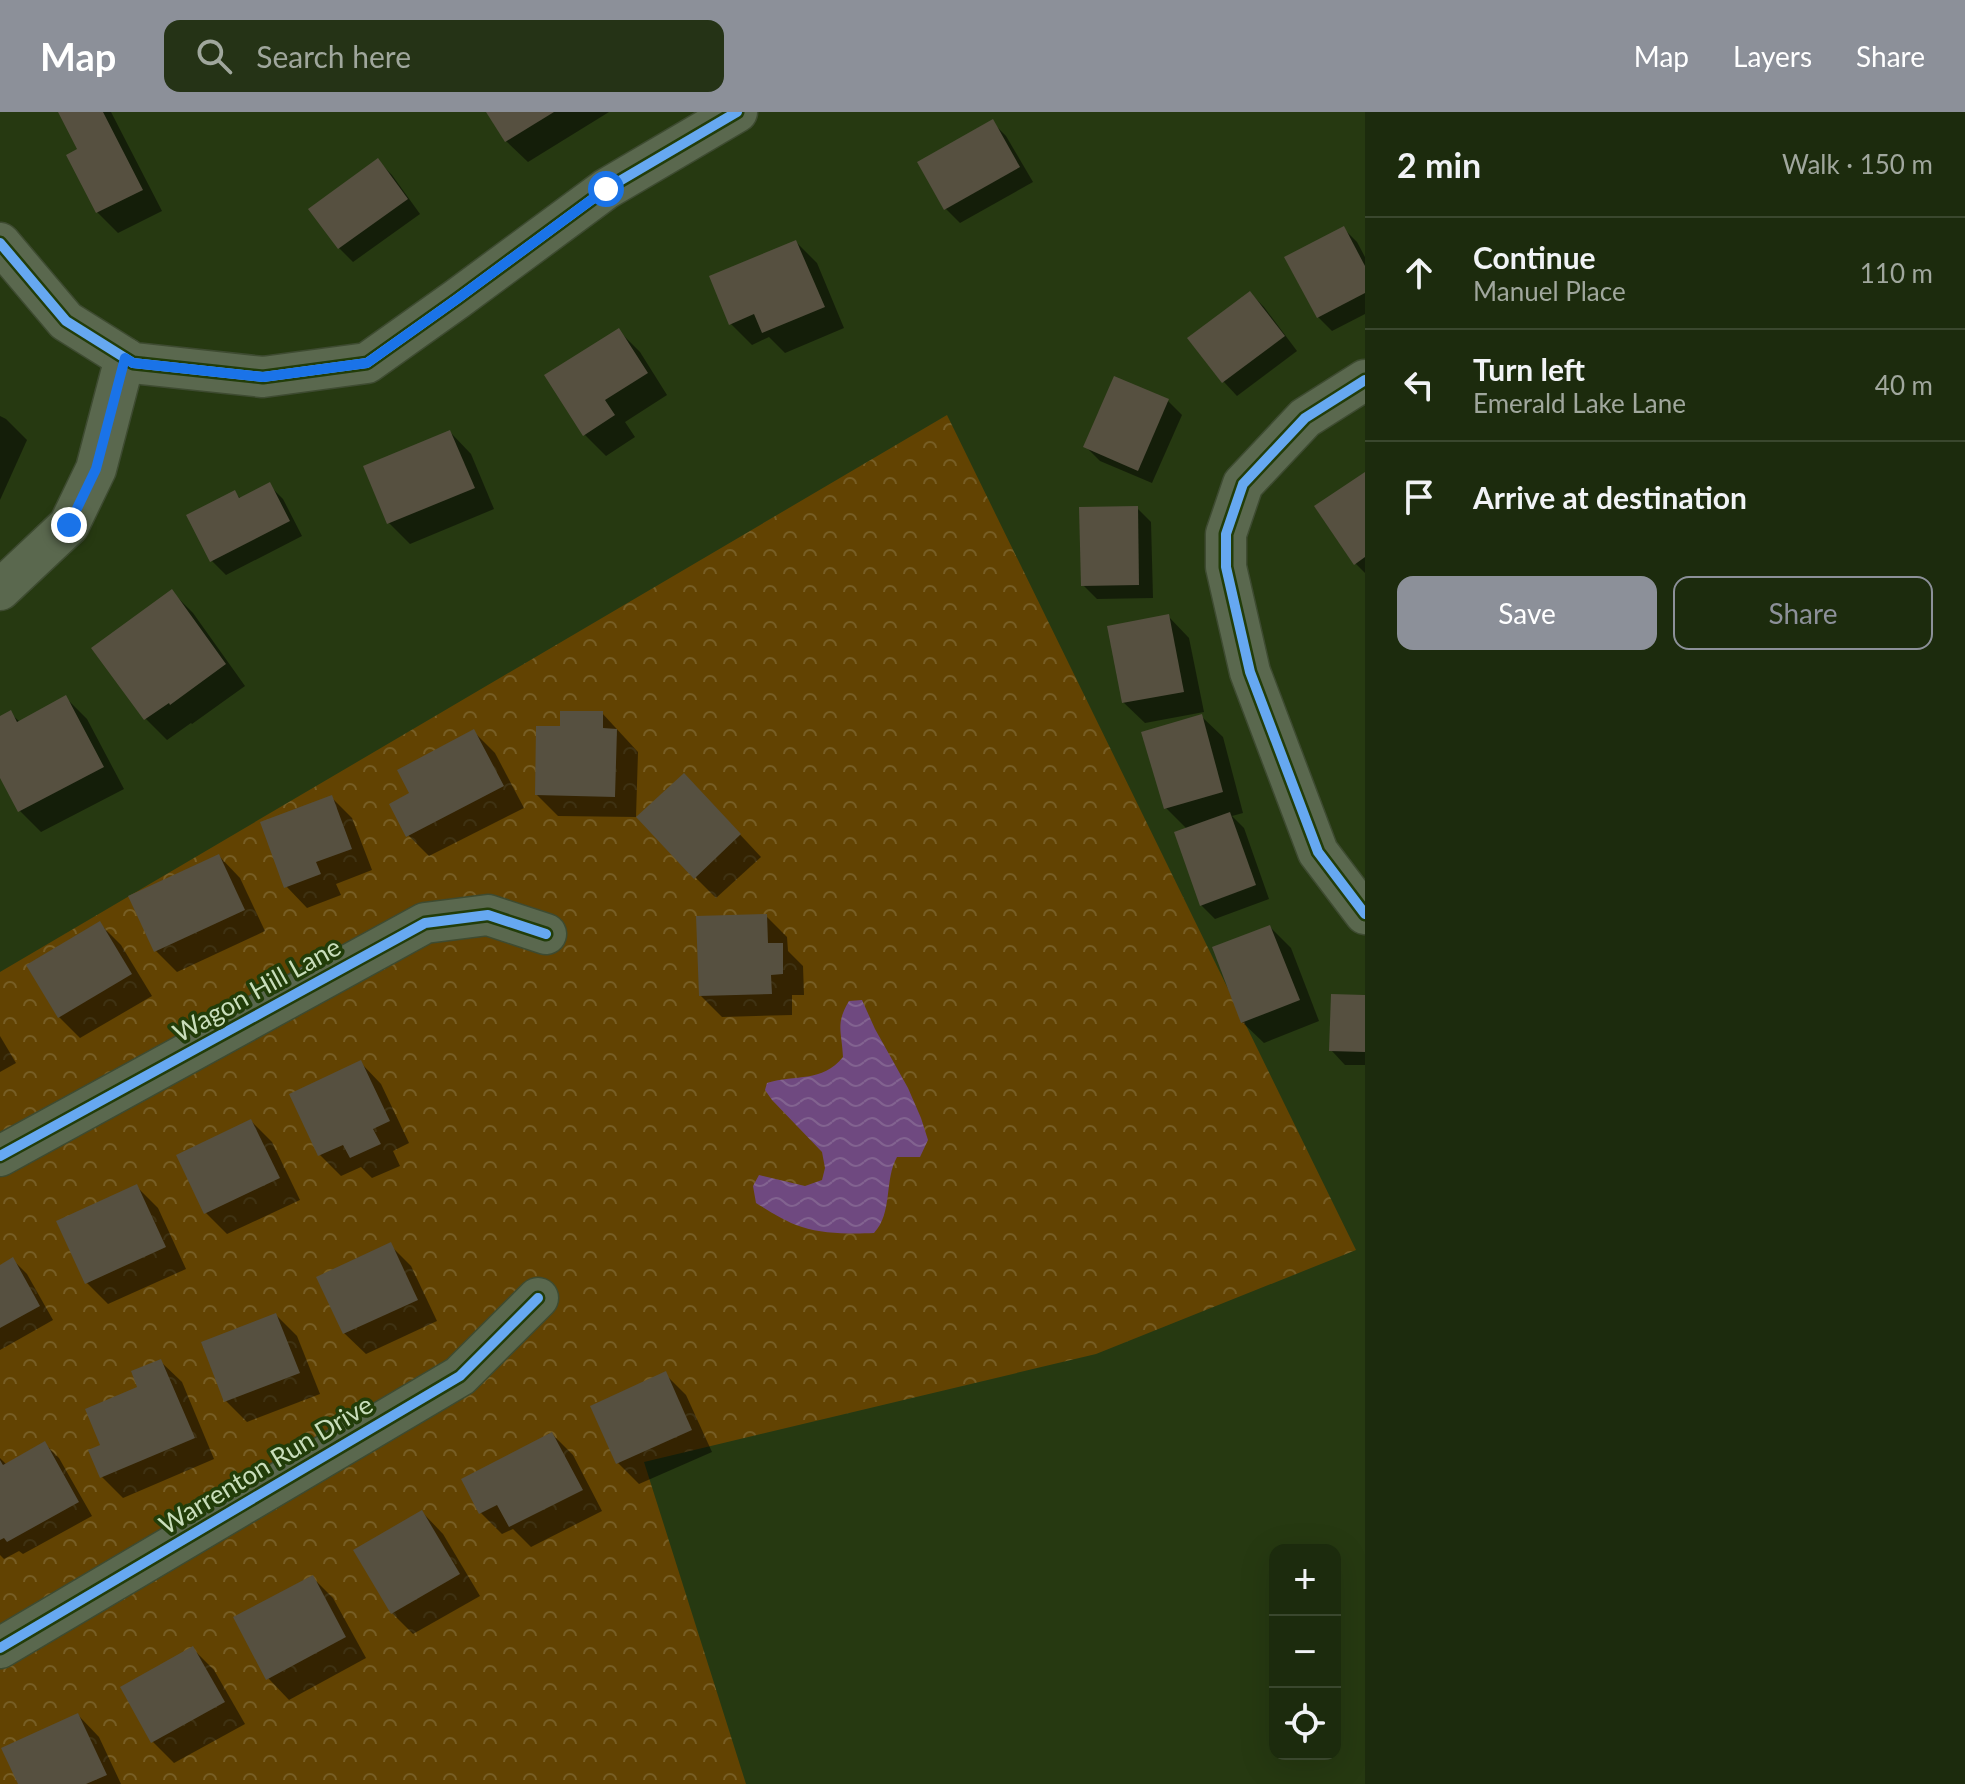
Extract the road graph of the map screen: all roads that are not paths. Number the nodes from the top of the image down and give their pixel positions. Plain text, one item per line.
1 (737, 112) edge
2 (0, 243) edge
3 (125, 358) junction
4 (1365, 380) edge
5 (0, 590) edge
6 (1365, 914) edge
7 (546, 934) dead end
8 (0, 1156) edge
9 (538, 1298) dead end
10 (0, 1648) edge

1 - 3 street
2 - 3 street
3 - 5 street
4 - 6 street
7 - 8 street, Wagon Hill Lane
9 - 10 street, Warrenton Run Drive

